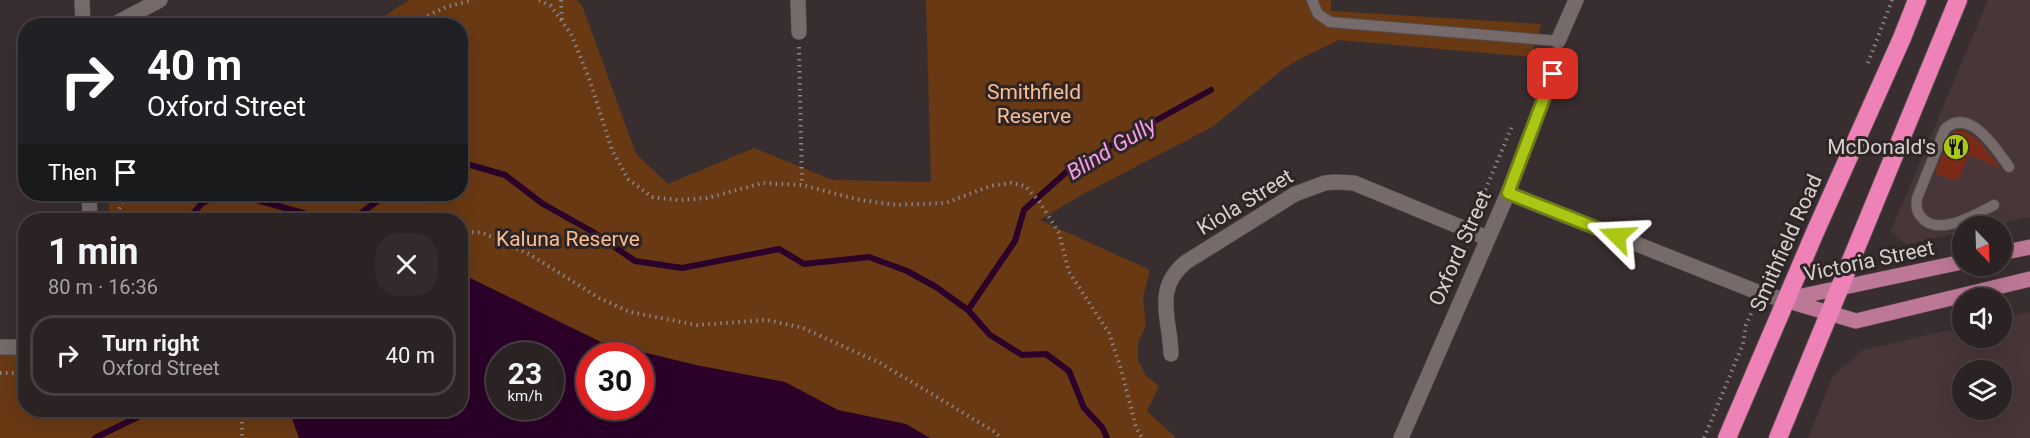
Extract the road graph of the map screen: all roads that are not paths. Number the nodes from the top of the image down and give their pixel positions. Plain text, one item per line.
1 (82, 0) edge
2 (160, 0) edge
3 (798, 0) edge
4 (1312, 0) edge
5 (1576, 0) edge
6 (1917, 0) edge
7 (1958, 0) edge
8 (83, 18) edge
9 (126, 18) edge
10 (799, 32) road end
11 (1558, 42) joint
12 (1553, 74) dead end
13 (2009, 167) dead end
14 (1508, 193) junction
15 (1994, 205) dead end
16 (1487, 238) junction
17 (2030, 247) edge
18 (2012, 251) edge
19 (1952, 264) edge
20 (2030, 279) edge
21 (1839, 290) junction
22 (1785, 300) junction
23 (1830, 314) junction
24 (0, 346) edge
25 (18, 347) edge
26 (1171, 354) dead end
27 (1401, 438) edge
28 (1727, 438) edge
29 (1778, 438) edge

1 - 8 street
2 - 9 street
3 - 10 street
4 - 11 lane
5 - 11 street
6 - 22 highway, Smithfield Road
7 - 21 highway
12 - 14 street, Oxford Street
13 - 15 lane
14 - 16 street, Oxford Street
14 - 22 street, Victoria Street
16 - 26 street, Kiola Street
16 - 27 street, Oxford Street
17 - 18 main road
19 - 21 main road, Victoria Street
20 - 23 main road, Victoria Street
21 - 22 main road, Victoria Street
21 - 23 highway
22 - 23 main road, Victoria Street
22 - 28 highway, Smithfield Road
23 - 29 highway
24 - 25 street

